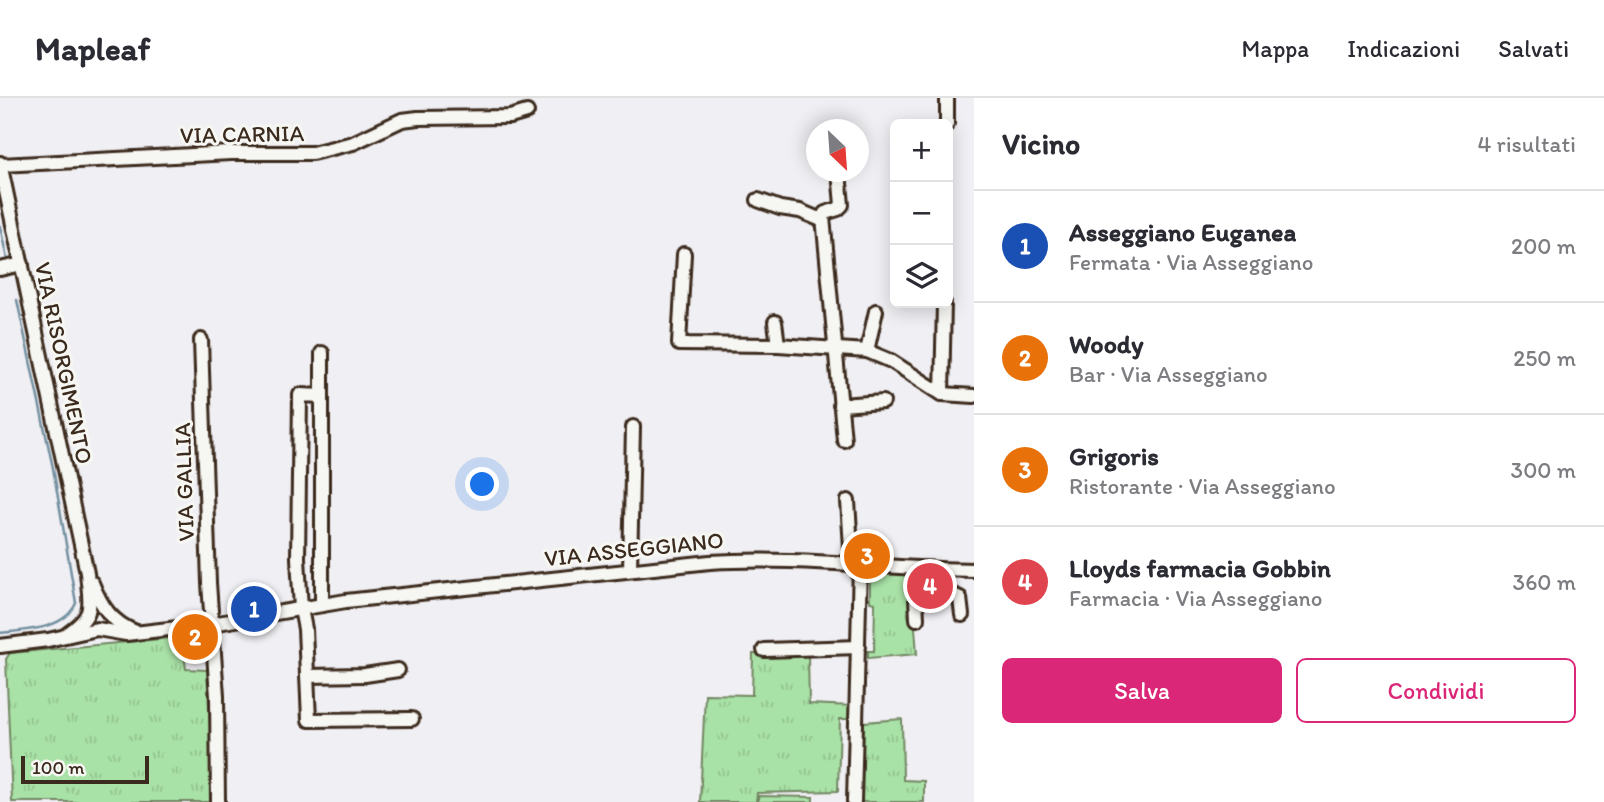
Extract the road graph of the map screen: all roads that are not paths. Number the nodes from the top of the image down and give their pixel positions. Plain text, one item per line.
1 (947, 98) edge
2 (527, 113) dead end
3 (947, 119) edge
4 (0, 164) edge
5 (840, 182) edge
6 (758, 200) dead end
7 (823, 218) junction
8 (684, 254) dead end
9 (22, 264) junction
10 (0, 269) edge
11 (944, 308) edge
12 (876, 312) dead end
13 (775, 322) dead end
14 (201, 340) dead end
15 (778, 345) junction
16 (835, 349) junction
17 (867, 351) junction
18 (322, 353) dead end
19 (942, 394) junction
20 (322, 396) junction
21 (974, 396) edge
22 (883, 402) dead end
23 (841, 405) junction
24 (633, 427) dead end
25 (844, 440) dead end
26 (848, 501) dead end
27 (856, 564) junction
28 (912, 569) junction
29 (630, 570) junction
30 (943, 570) junction
31 (974, 570) edge
32 (88, 573) junction
33 (322, 605) junction
34 (301, 610) junction
35 (105, 611) junction
36 (88, 615) junction
37 (961, 615) dead end
38 (917, 619) dead end
39 (212, 624) junction
40 (99, 629) junction
41 (137, 633) junction
42 (62, 638) junction
43 (0, 646) edge
44 (859, 647) junction
45 (764, 650) dead end
46 (398, 670) dead end
47 (307, 676) junction
48 (412, 719) dead end
49 (218, 802) edge
50 (854, 802) edge

1 - 3 street
2 - 4 street, VIA CARNIA
4 - 9 street, VIA RISORGIMENTO
5 - 7 street
6 - 7 street
7 - 16 street
8 - 15 street
9 - 10 street
9 - 32 street, VIA RISORGIMENTO
11 - 19 street
12 - 17 street
13 - 15 street
14 - 39 street, VIA GALLIA
15 - 16 street
16 - 17 street
16 - 23 street
17 - 19 street
18 - 20 street
19 - 21 street
20 - 33 street
20 - 34 street
22 - 23 street
23 - 25 street
24 - 29 street
26 - 27 street
27 - 28 street, VIA ASSEGGIANO
27 - 29 street, VIA ASSEGGIANO
27 - 44 street
28 - 30 street, VIA ASSEGGIANO
28 - 38 street
29 - 33 street, VIA ASSEGGIANO
30 - 31 street, VIA ASSEGGIANO
30 - 37 street
32 - 35 street, VIA RISORGIMENTO
32 - 36 street, VIA RISORGIMENTO
33 - 34 street, VIA ASSEGGIANO
34 - 39 street, VIA ASSEGGIANO
34 - 47 street
35 - 36 street
35 - 40 street
35 - 41 street
36 - 40 street
36 - 42 street, VIA ASSEGGIANO
39 - 41 street, VIA ASSEGGIANO
39 - 49 street, VIA GALLIA
40 - 41 street, VIA ASSEGGIANO
40 - 42 street, VIA ASSEGGIANO
42 - 43 street, VIA ASSEGGIANO
44 - 45 street
44 - 50 street
46 - 47 street
47 - 48 street

